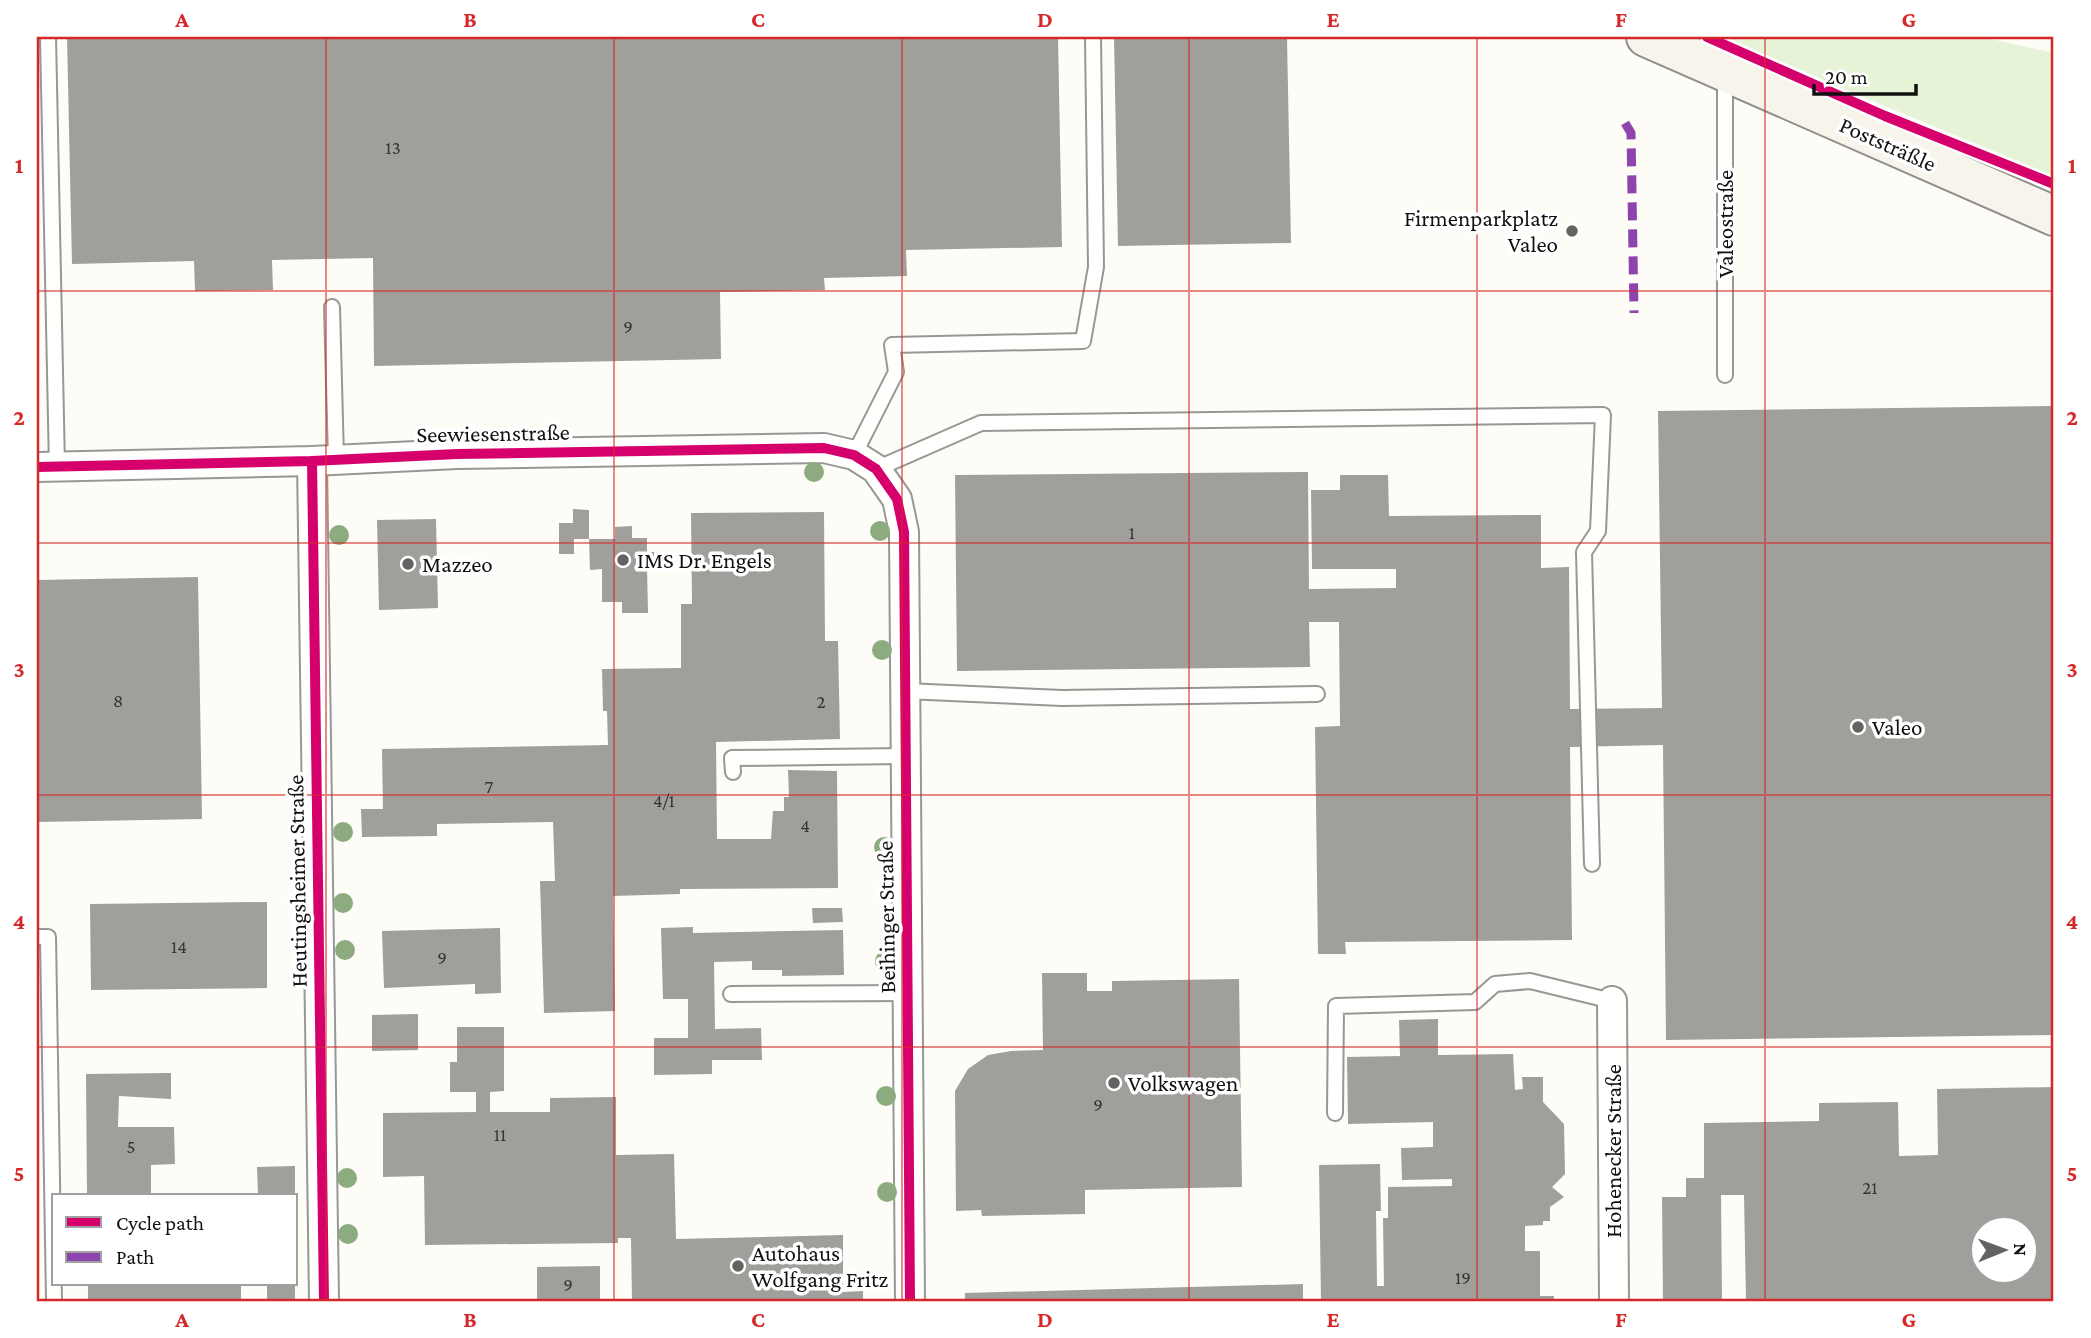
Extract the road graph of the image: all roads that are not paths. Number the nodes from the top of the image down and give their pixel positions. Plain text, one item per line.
1 (48, 37) edge
2 (1093, 37) edge
3 (1646, 37) edge
4 (1725, 72) junction
5 (2054, 216) edge
6 (332, 307) dead end
7 (1725, 375) dead end
8 (324, 460) junction
9 (865, 462) junction
10 (47, 467) edge
11 (905, 691) junction
12 (1317, 694) dead end
13 (905, 756) junction
14 (733, 772) dead end
15 (1592, 864) dead end
16 (37, 937) edge
17 (908, 993) junction
18 (731, 994) dead end
19 (1612, 1001) joint
20 (1335, 1112) dead end
21 (52, 1194) edge
22 (324, 1301) edge
23 (910, 1301) edge
24 (1614, 1301) edge

1 - 10 lane
2 - 9 lane
3 - 4 main road, Poststräßle
4 - 5 main road, Poststräßle
4 - 7 lane, Valeostraße
6 - 8 lane
8 - 9 street, Seewiesenstraße
8 - 10 street, Seewiesenstraße
8 - 22 street, Heutingsheimer Straße
9 - 11 street, Beihinger Straße
9 - 15 lane
11 - 12 lane
11 - 13 street, Beihinger Straße
13 - 14 lane
13 - 17 street, Beihinger Straße
16 - 21 lane
17 - 18 lane
17 - 23 street, Beihinger Straße
19 - 20 lane
19 - 24 street, Hohenecker Straße

